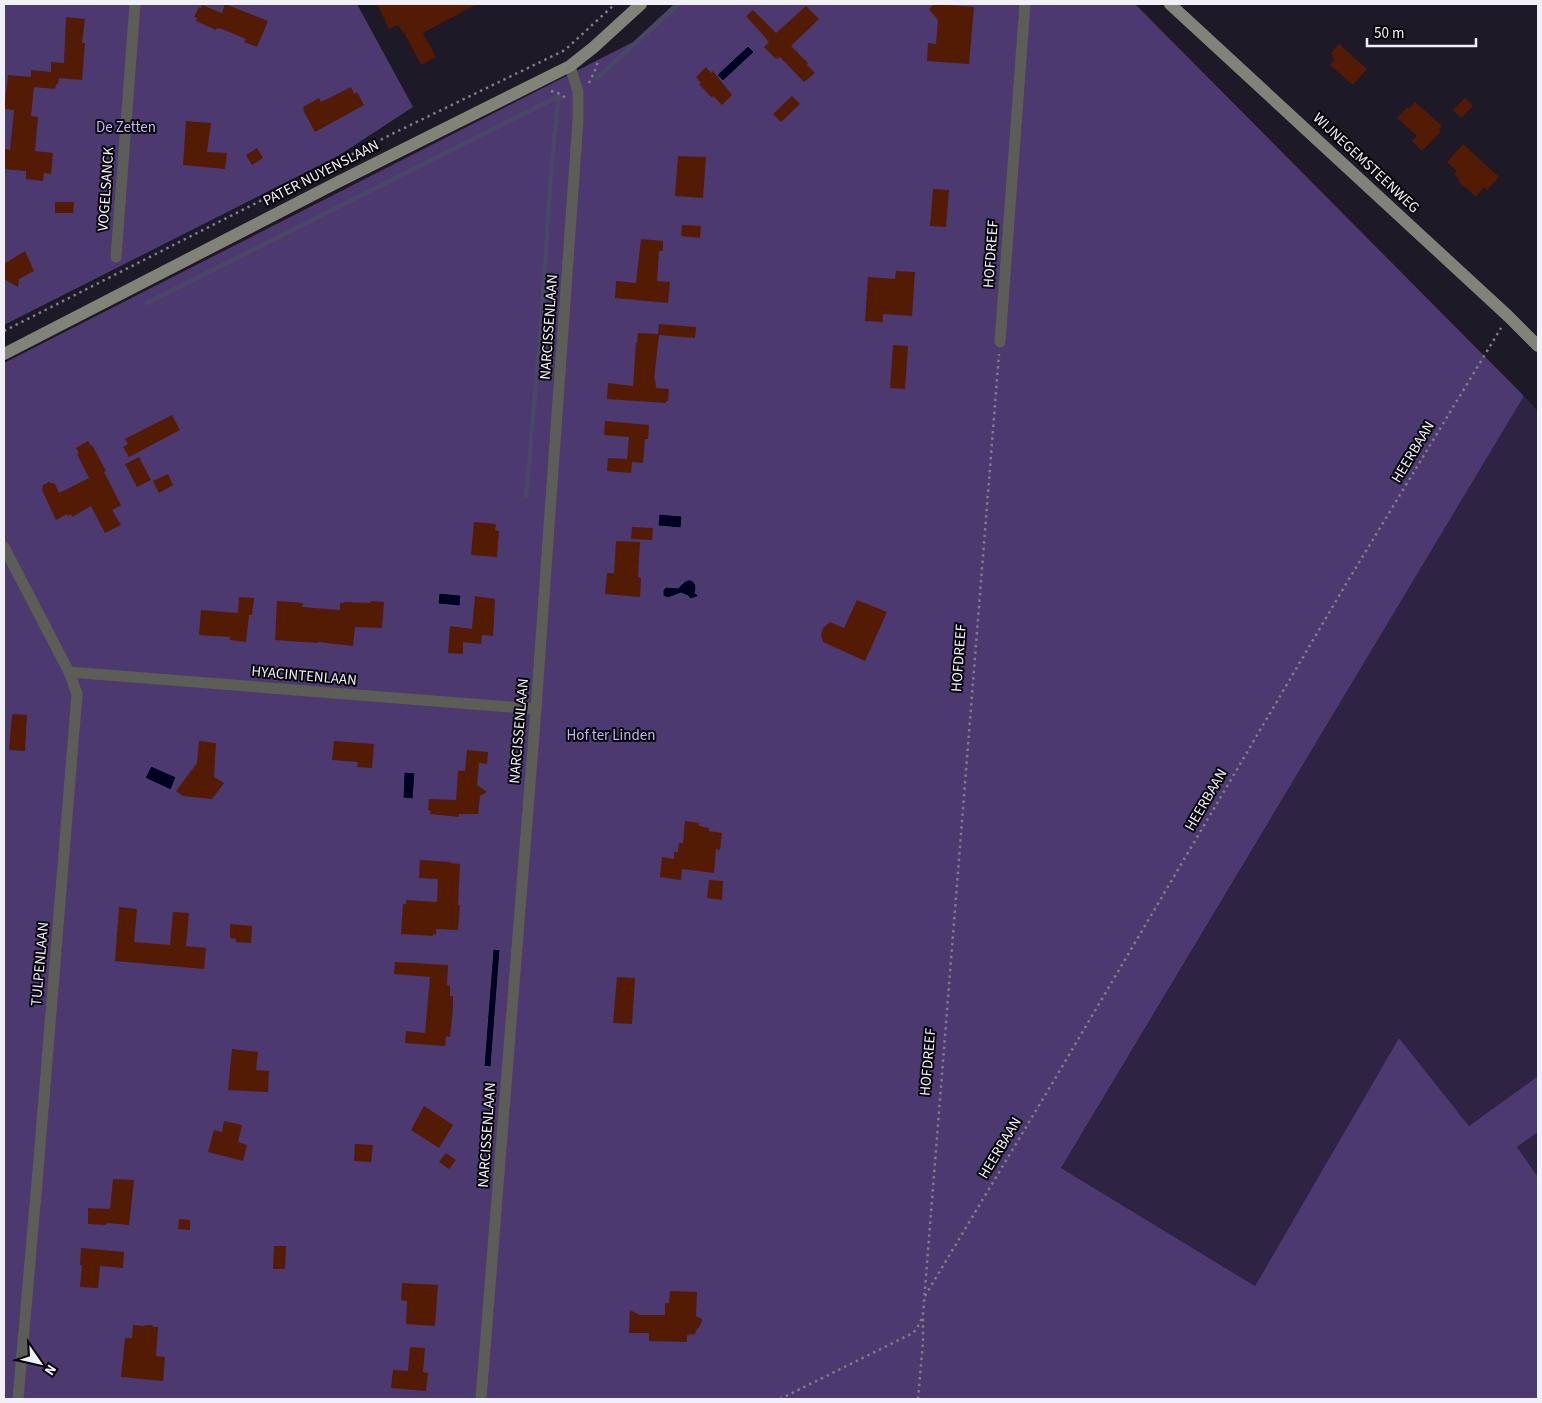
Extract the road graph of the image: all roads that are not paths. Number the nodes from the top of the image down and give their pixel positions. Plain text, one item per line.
1 (135, 4) edge
2 (641, 4) edge
3 (1025, 4) edge
4 (1170, 4) edge
5 (570, 66) junction
6 (116, 257) road end
7 (1000, 342) road end
8 (1538, 346) edge
9 (4, 354) edge
10 (4, 547) edge
11 (69, 672) junction
12 (536, 710) junction
13 (18, 1399) edge
14 (481, 1399) edge

1 - 6 street, VOGELSANCK
2 - 5 street, PATER NUYENSLAAN
3 - 7 street, HOFDREEF
4 - 8 street, WIJNEGEMSTEENWEG
5 - 9 street, PATER NUYENSLAAN
5 - 12 street, NARCISSENLAAN
10 - 11 street, TULPENLAAN
11 - 12 street, HYACINTENLAAN
11 - 13 street, TULPENLAAN
12 - 14 street, NARCISSENLAAN

